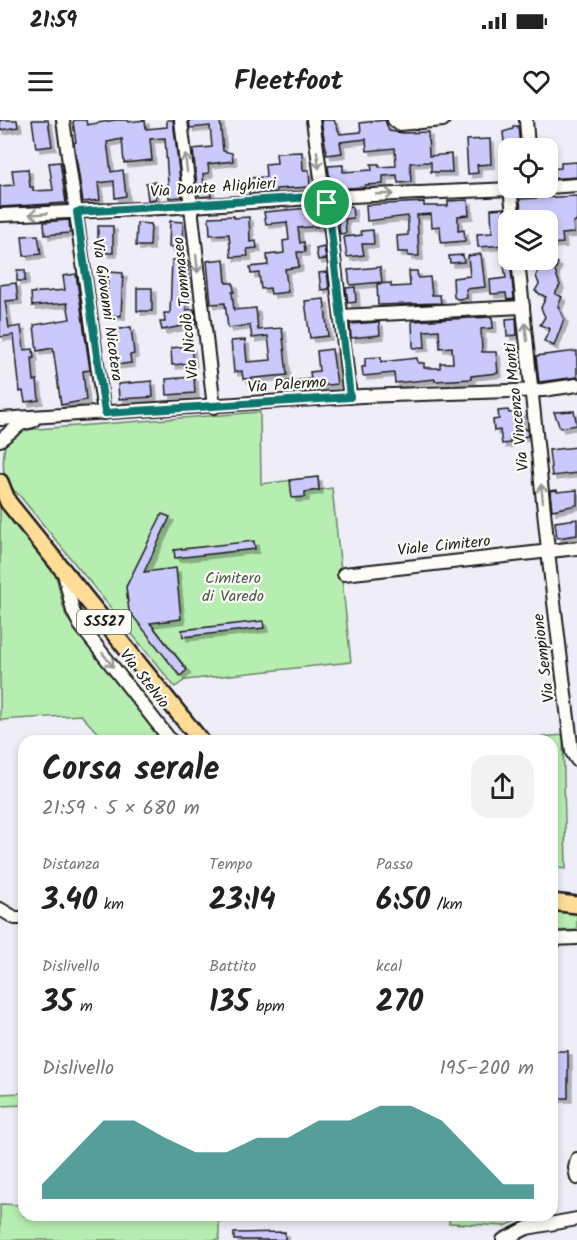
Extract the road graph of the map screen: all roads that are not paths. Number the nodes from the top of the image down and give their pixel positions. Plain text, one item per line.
1 (63, 120) edge
2 (181, 120) edge
3 (313, 120) edge
4 (394, 120) edge
5 (443, 120) edge
6 (526, 120) edge
7 (527, 138) edge
8 (577, 185) edge
9 (558, 186) edge
10 (498, 189) edge
11 (327, 196) junction
12 (191, 206) junction
13 (77, 212) junction
14 (0, 215) edge
15 (519, 270) edge
16 (523, 307) junction
17 (341, 316) junction
18 (577, 385) edge
19 (531, 390) junction
20 (350, 397) junction
21 (214, 407) junction
22 (105, 413) junction
23 (45, 417) junction
24 (0, 419) edge
25 (0, 440) edge
26 (0, 482) edge
27 (4, 499) edge
28 (577, 548) edge
29 (548, 551) junction
30 (63, 572) junction
31 (344, 574) dead end
32 (166, 735) edge
33 (196, 735) edge
34 (577, 760) edge
35 (558, 903) edge
36 (577, 905) edge
37 (0, 909) edge
38 (18, 918) edge
39 (577, 938) edge
40 (558, 939) edge
41 (576, 1162) edge
42 (577, 1179) edge
43 (577, 1219) edge
44 (503, 1240) edge

1 - 13 street, Via Giovanni Nicotera
12 -> 2 street, Via Nicolò Tommaseo
3 -> 11 street
4 - 5 street
6 - 7 street
8 - 9 street
11 -> 10 street, Via Dante Alighieri
11 - 12 street, Via Dante Alighieri
11 - 17 street
12 - 13 street, Via Dante Alighieri
12 -> 21 street, Via Nicolò Tommaseo
13 -> 14 street, Via Dante Alighieri
13 - 22 street, Via Giovanni Nicotera
15 - 16 street, Via Vincenzo Monti
16 - 17 street
19 -> 16 street, Via Vincenzo Monti
17 - 20 street
18 - 19 street, Via Palermo
19 - 20 street, Via Palermo
29 -> 19 street, Via Vincenzo Monti
20 - 21 street, Via Palermo
21 - 22 street, Via Palermo
22 - 23 street, Via Palermo
23 - 24 street, Via Palermo
23 - 25 street, Via Palermo
26 - 27 main road, SS527
27 - 30 main road, SS527
28 - 29 street, Viale Cimitero
29 - 31 street, Viale Cimitero
29 - 34 street, Via Sempione
30 -> 32 street, Via Stelvio
30 - 33 main road, SS527
35 - 36 main road
37 - 38 street
39 - 40 street
41 - 42 street
43 - 44 street

